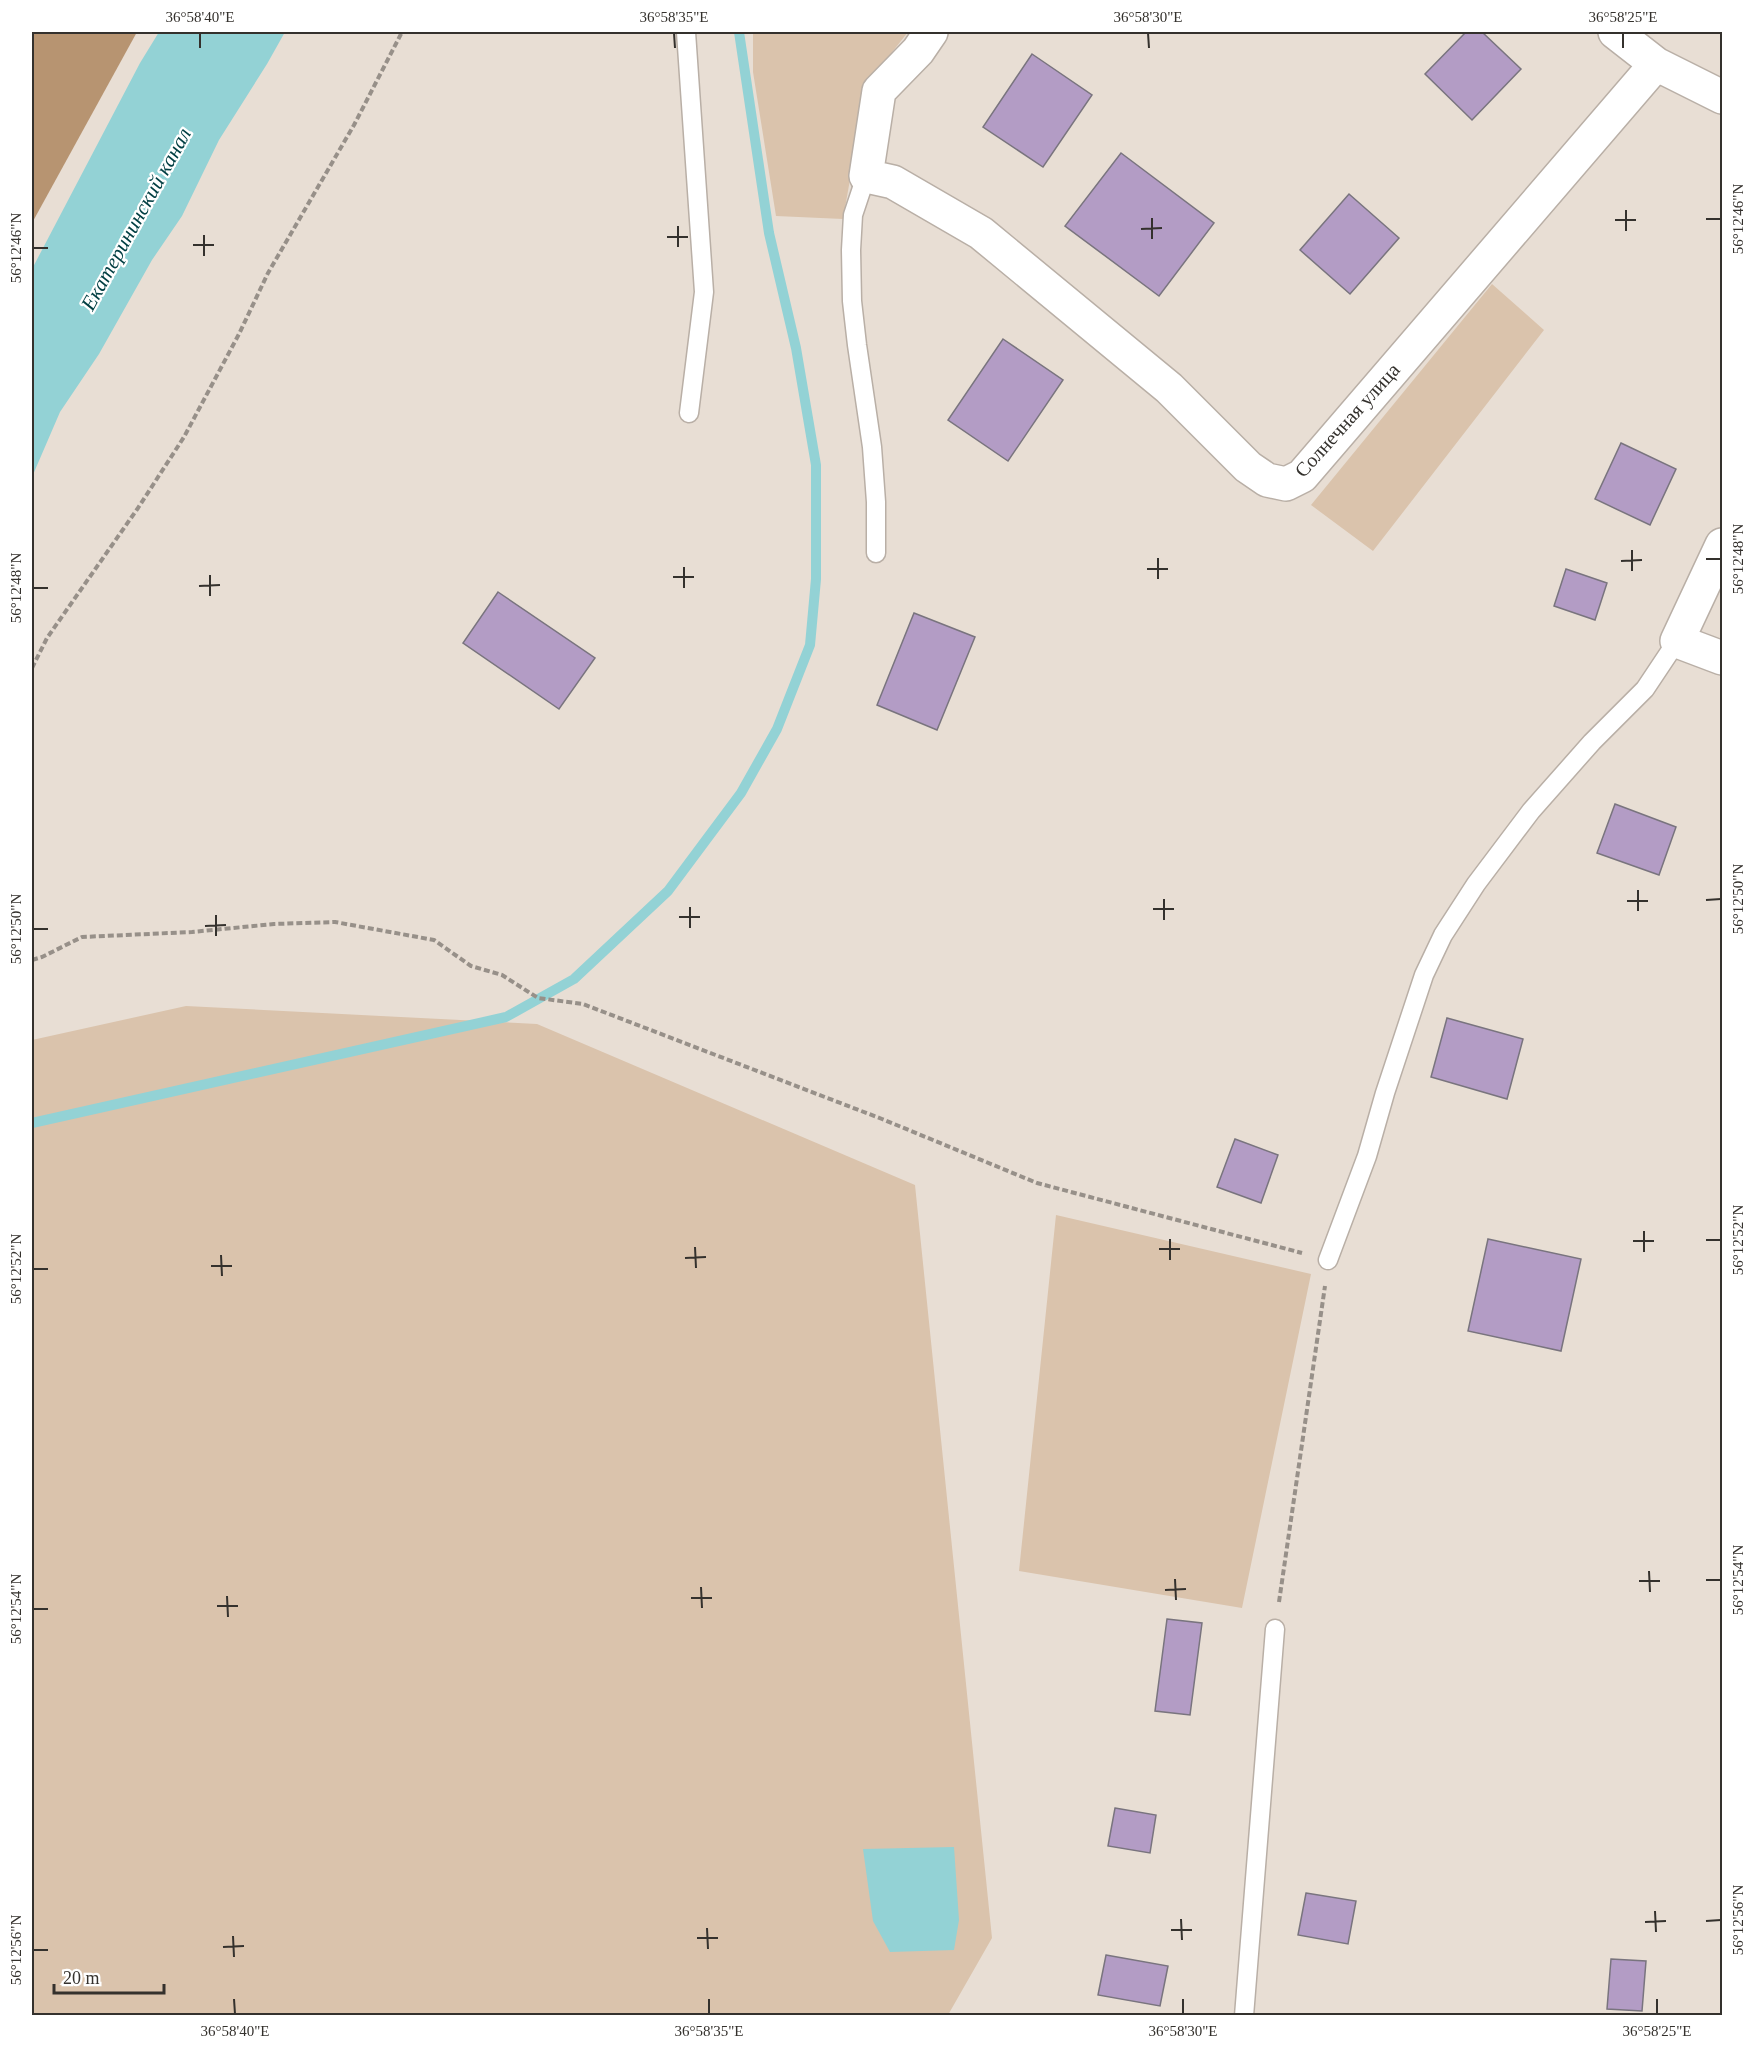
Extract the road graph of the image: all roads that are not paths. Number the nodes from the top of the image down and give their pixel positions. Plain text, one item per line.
1 (686, 32) edge
2 (931, 32) edge
3 (1615, 32) edge
4 (1656, 64) junction
5 (1722, 97) edge
6 (866, 176) junction
7 (689, 413) dead end
8 (1722, 545) edge
9 (876, 553) dead end
10 (1677, 641) junction
11 (1722, 658) edge
12 (1328, 1260) road end
13 (1275, 1629) road end
14 (1244, 2016) edge

1 - 7 lane
2 - 6 street
3 - 4 street
4 - 5 street
4 - 6 street, Солнечная улица
6 - 9 lane
8 - 10 street
10 - 11 street
10 - 12 lane
13 - 14 lane

